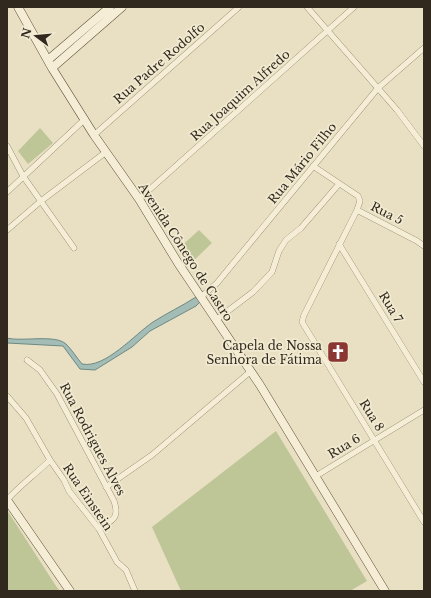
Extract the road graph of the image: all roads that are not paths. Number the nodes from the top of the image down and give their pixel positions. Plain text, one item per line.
1 (18, 7) edge
2 (110, 7) edge
3 (239, 7) edge
4 (307, 7) edge
5 (354, 7) edge
6 (119, 8) edge
7 (328, 30) junction
8 (424, 48) edge
9 (48, 60) junction
10 (52, 68) junction
11 (378, 88) junction
12 (85, 119) junction
13 (94, 135) junction
14 (7, 146) edge
15 (424, 146) edge
16 (106, 152) junction
17 (314, 166) junction
18 (23, 176) junction
19 (339, 184) junction
20 (7, 192) edge
21 (139, 199) junction
22 (41, 201) junction
23 (357, 210) junction
24 (7, 230) edge
25 (339, 244) junction
26 (424, 246) edge
27 (74, 248) dead end
28 (201, 297) junction
29 (216, 320) junction
30 (27, 360) dead end
31 (251, 371) junction
32 (424, 382) edge
33 (7, 396) edge
34 (424, 410) edge
35 (375, 440) junction
36 (50, 460) junction
37 (316, 476) junction
38 (106, 487) junction
39 (7, 500) edge
40 (424, 522) edge
41 (99, 530) junction
42 (70, 591) edge
43 (135, 591) edge
44 (385, 591) edge

1 - 9 main road, Avenida Cônego de Castro
2 - 9 main road
3 - 13 street, Rua Padre Rodolfo
4 - 7 street
5 - 7 street, Rua Joaquim Alfredo
6 - 10 main road
7 - 11 street
7 - 21 street, Rua Joaquim Alfredo
8 - 11 street, Rua Mário Filho
9 - 10 main road, Avenida Cônego de Castro
10 - 12 main road, Avenida Cônego de Castro
11 - 15 street
11 - 17 street, Rua Mário Filho
12 - 13 main road, Avenida Cônego de Castro
12 - 18 street
13 - 16 main road, Avenida Cônego de Castro
14 - 18 street
16 - 21 main road, Avenida Cônego de Castro
16 - 22 street
17 - 19 street, Rua 5
17 - 28 street, Rua Mário Filho
18 - 20 street
18 - 22 street
19 - 23 street, Rua 5
19 - 29 street
21 - 28 main road, Avenida Cônego de Castro
22 - 24 street
22 - 27 street
23 - 25 street
23 - 26 street, Rua 5
25 - 32 street, Rua 7
25 - 35 street, Rua 8
28 - 29 main road, Avenida Cônego de Castro
29 - 31 main road, Avenida Cônego de Castro
30 - 38 street, Rua Rodrigues Alves
31 - 37 main road, Avenida Cônego de Castro
31 - 38 street
33 - 36 street, Rua Einstein
34 - 35 street, Rua 6
35 - 37 street, Rua 6
35 - 40 street, Rua 8
36 - 39 street
36 - 41 street, Rua Einstein
37 - 44 main road, Avenida Cônego de Castro
38 - 41 street, Rua Rodrigues Alves
39 - 42 main road
41 - 43 street, Rua Einstein

